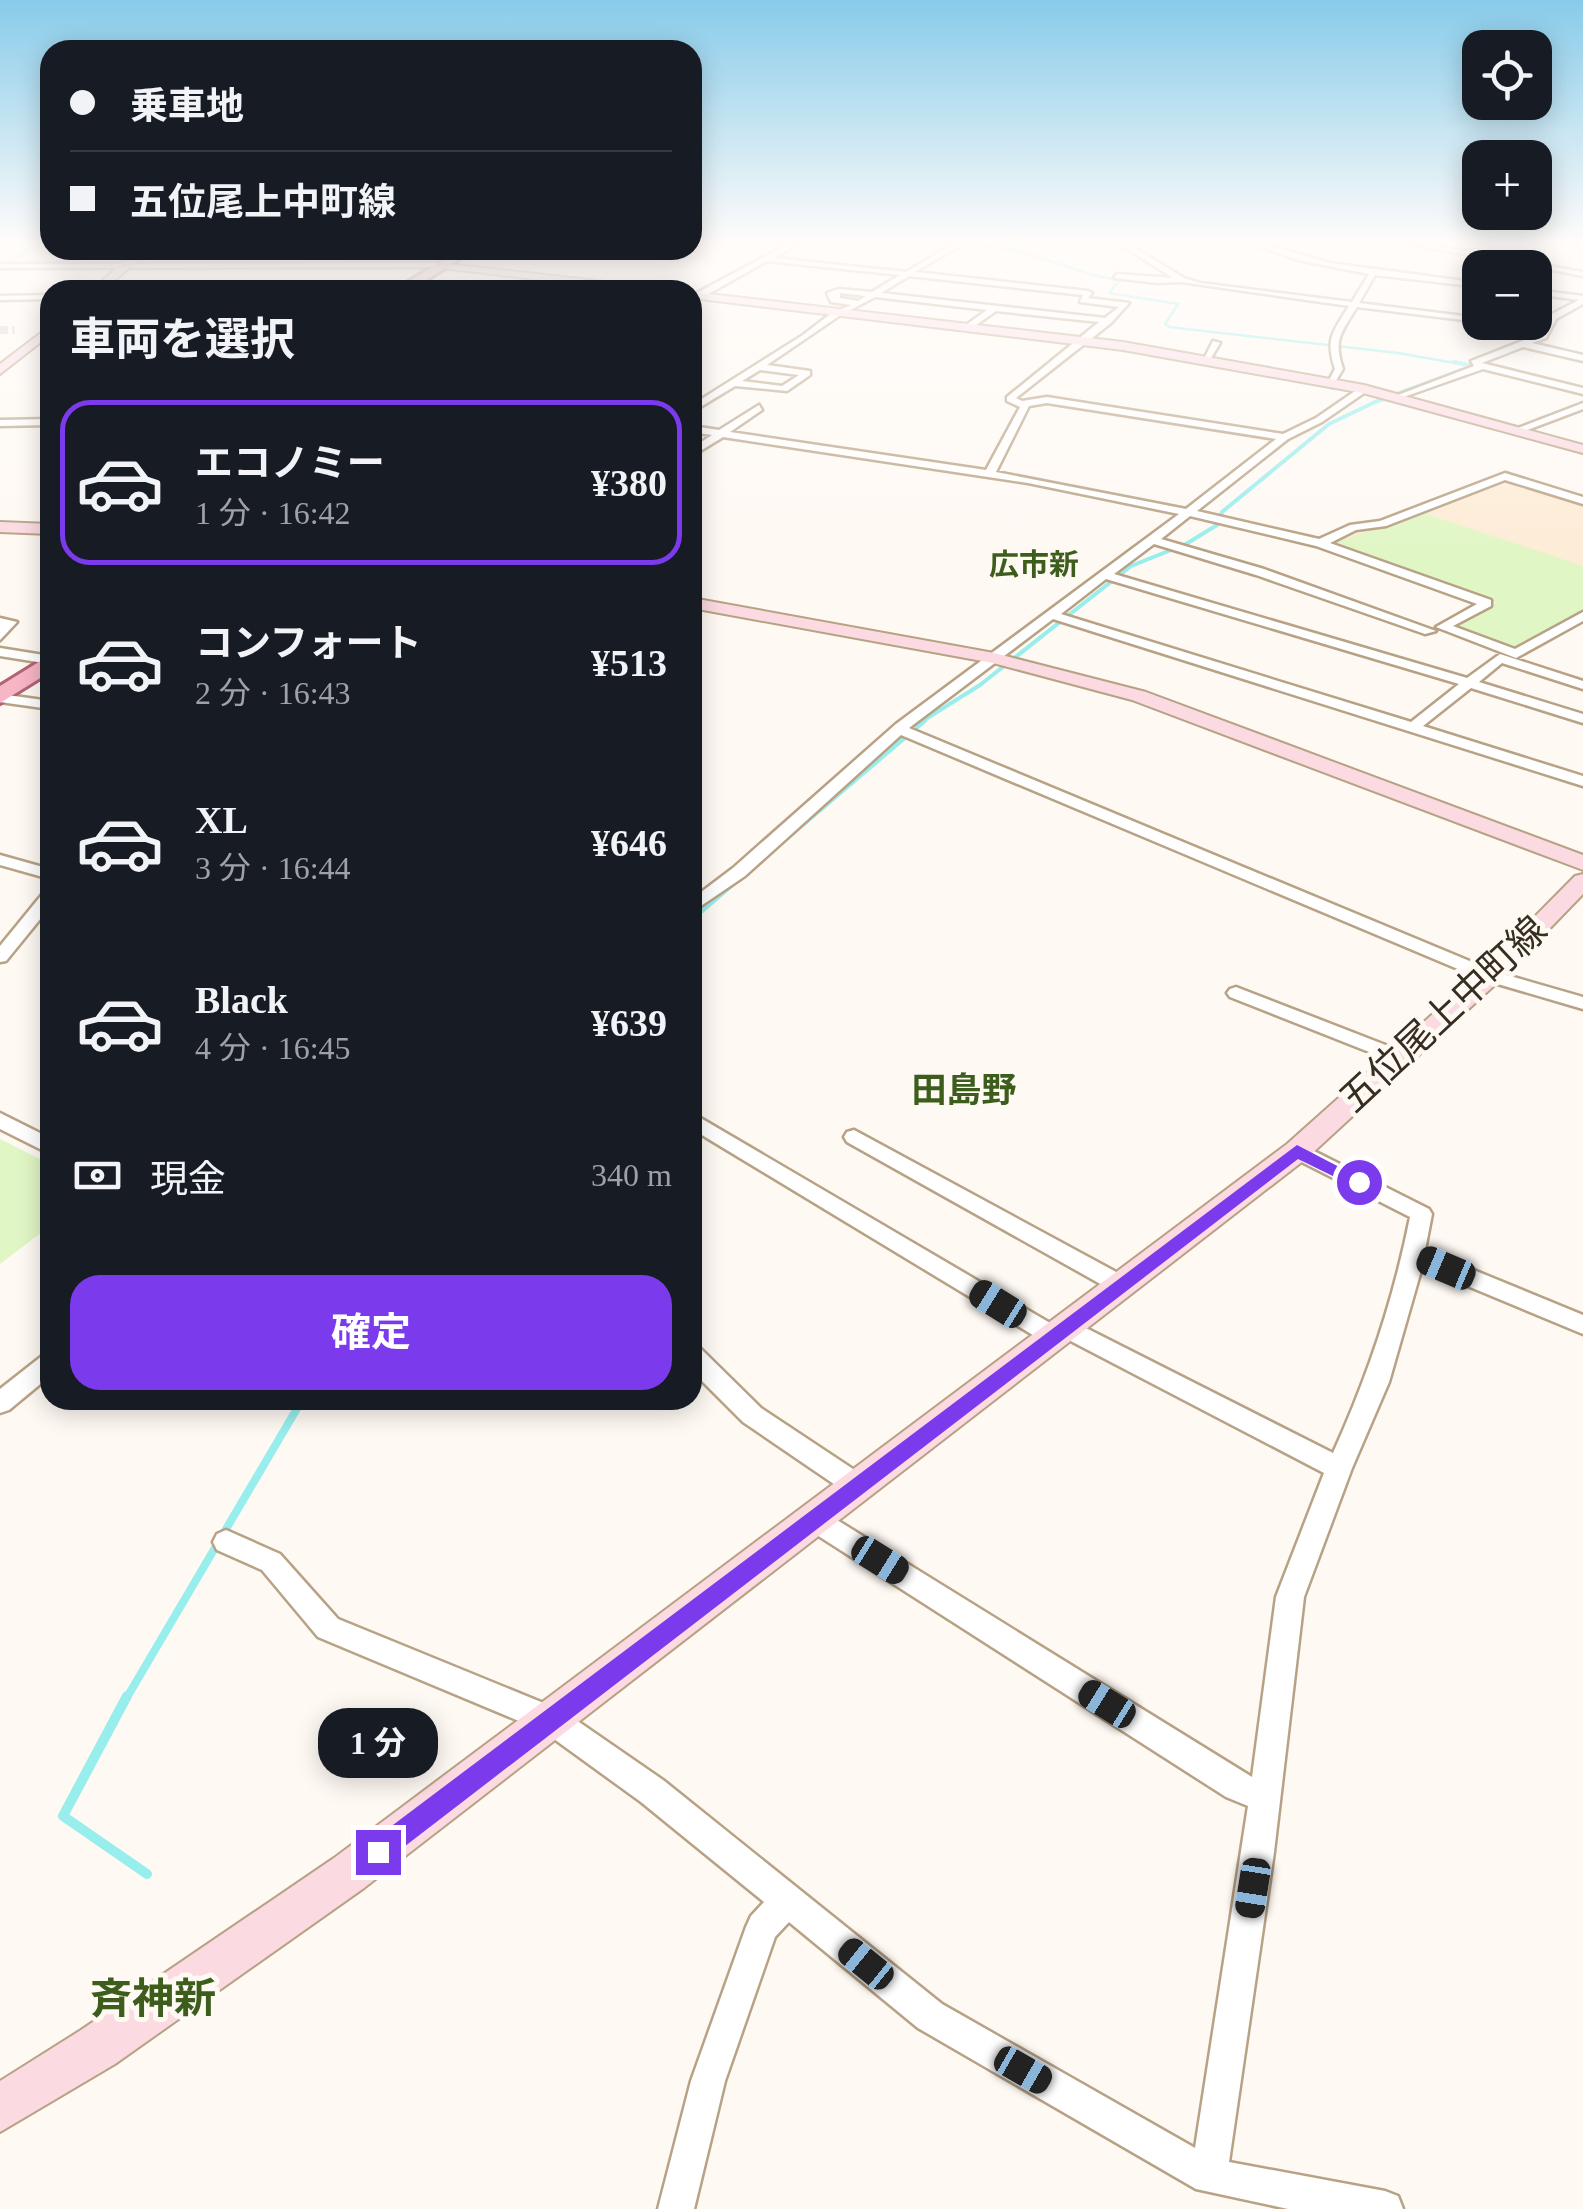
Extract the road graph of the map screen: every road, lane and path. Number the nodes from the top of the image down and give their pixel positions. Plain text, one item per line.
1 (35, 342) edge
2 (796, 342) edge
3 (1078, 342) edge
4 (1093, 342) edge
5 (1333, 342) edge
6 (1529, 342) edge
7 (1216, 343) dead end
8 (1524, 344) junction
9 (1583, 358) edge
10 (1205, 360) junction
11 (1482, 366) junction
12 (760, 367) junction
13 (0, 370) edge
14 (735, 383) junction
15 (1332, 384) junction
16 (1364, 389) junction
17 (1583, 391) edge
18 (1401, 397) junction
19 (702, 399) edge
20 (706, 400) junction
21 (724, 402) dead end
22 (702, 403) edge
23 (1021, 404) junction
24 (742, 405) dead end
25 (1583, 406) edge
26 (40, 422) edge
27 (0, 423) edge
28 (1518, 430) junction
29 (702, 431) edge
30 (722, 434) junction
31 (1284, 437) junction
32 (702, 447) edge
33 (1583, 448) edge
34 (990, 474) junction
35 (1583, 501) edge
36 (1186, 512) junction
37 (0, 527) edge
38 (40, 529) edge
39 (1150, 539) junction
40 (1320, 543) junction
41 (1104, 575) junction
42 (702, 604) edge
43 (1052, 615) junction
44 (1583, 616) edge
45 (0, 622) edge
46 (1436, 629) junction
47 (0, 636) edge
48 (0, 652) edge
49 (994, 658) junction
50 (1500, 658) junction
51 (40, 661) edge
52 (40, 669) edge
53 (1469, 683) junction
54 (1583, 685) edge
55 (0, 697) edge
56 (40, 703) edge
57 (1583, 719) edge
58 (1415, 726) junction
59 (899, 728) junction
60 (1583, 757) edge
61 (1580, 780) edge
62 (0, 860) edge
63 (1583, 863) edge
64 (40, 871) edge
65 (1583, 881) edge
66 (702, 900) edge
67 (40, 908) edge
68 (0, 957) edge
69 (1490, 976) junction
70 (1236, 993) dead end
71 (1583, 1002) edge
72 (1399, 1057) junction
73 (0, 1120) edge
74 (702, 1126) edge
75 (854, 1137) dead end
76 (40, 1142) edge
77 (1297, 1151) junction
78 (1411, 1253) junction
79 (1121, 1286) junction
80 (1583, 1326) edge
81 (1060, 1333) junction
82 (702, 1365) edge
83 (40, 1371) edge
84 (0, 1404) edge
85 (1339, 1468) junction
86 (858, 1487) junction
87 (816, 1520) junction
88 (226, 1542) dead end
89 (553, 1721) junction
90 (1265, 1798) junction
91 (786, 1900) junction
92 (0, 2108) edge
93 (1209, 2176) junction
94 (676, 2209) edge
95 (1386, 2209) edge

1 - 13 main road
2 - 12 street
3 - 23 street
4 - 10 main road
5 - 15 street
6 - 8 street
7 - 10 street
8 - 9 street
8 - 11 street
10 - 15 main road
11 - 17 street
11 - 18 street
12 - 14 street
12 - 14 street
14 - 20 street
15 - 16 main road
16 - 18 main road
16 - 31 street
18 - 28 main road
19 - 20 street
20 - 21 street
20 - 22 street
23 - 31 street
23 - 34 street
24 - 30 street
25 - 28 street
26 - 27 street
28 - 33 main road
29 - 30 street
30 - 32 street
30 - 34 street
31 - 36 street
34 - 36 street
35 - 40 street
36 - 39 street
36 - 40 street
37 - 38 main road
39 - 41 street
39 - 46 street
40 - 46 street
41 - 43 street
41 - 53 street
42 - 49 main road
43 - 49 street
43 - 58 street
44 - 46 street
45 - 47 street
46 - 50 street
48 - 51 street
49 - 59 street
49 - 63 main road
50 - 53 street
50 - 54 street
52 - 55 main road
53 - 57 street
53 - 58 street
55 - 56 street
58 - 61 street
59 - 66 street
59 - 69 street
60 - 61 street
62 - 64 street
65 - 69 main road, 五位尾上中町線
67 - 68 street
69 - 71 street
69 - 72 main road, 五位尾上中町線
70 - 72 street
72 - 77 main road, 五位尾上中町線
73 - 76 street
74 - 81 street
75 - 79 street
77 - 78 street
77 - 79 main road, 五位尾上中町線
78 - 80 street
78 - 85 street
79 - 81 main road, 五位尾上中町線
81 - 85 street
81 - 86 main road, 五位尾上中町線
82 - 86 street
83 - 84 street
85 - 90 street
86 - 87 main road, 五位尾上中町線
87 - 89 main road, 五位尾上中町線
87 - 90 street
88 - 89 street
89 - 91 street
89 - 92 main road, 五位尾上中町線
90 - 93 street
91 - 93 street
91 - 94 street
93 - 95 street

